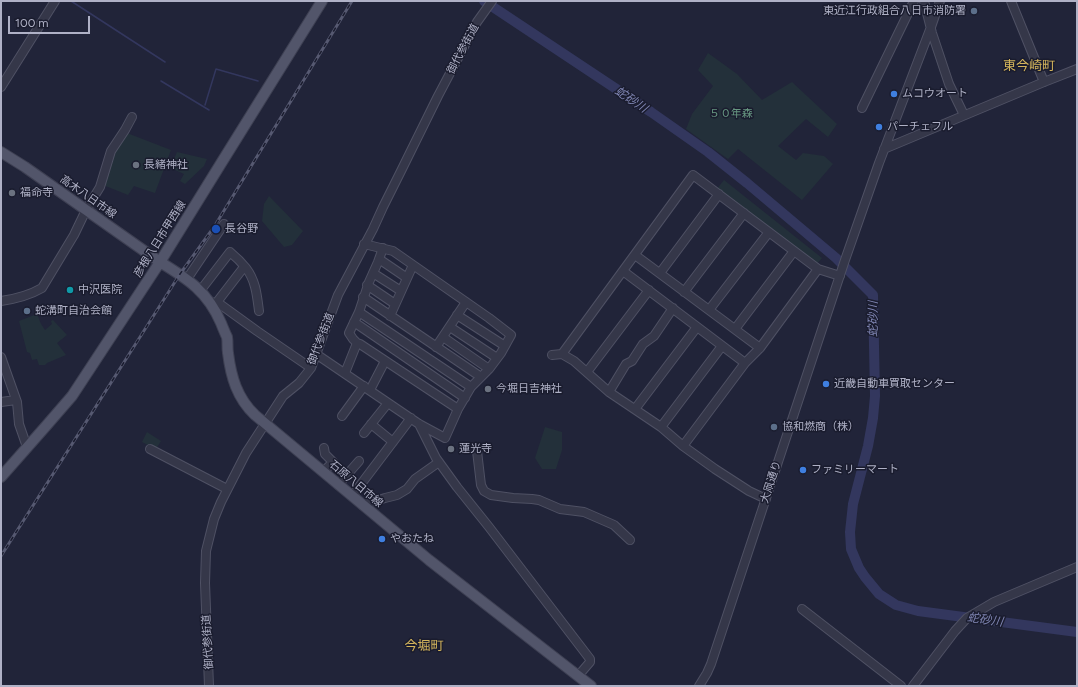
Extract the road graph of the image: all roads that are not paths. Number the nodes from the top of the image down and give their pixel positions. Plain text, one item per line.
1 (55, 1) edge
2 (322, 1) edge
3 (914, 1) edge
4 (924, 1) edge
5 (940, 1) edge
6 (1011, 1) edge
7 (490, 3) edge
8 (931, 27) junction
9 (1077, 69) edge
10 (1044, 82) junction
11 (1, 87) edge
12 (862, 108) dead end
13 (964, 115) junction
14 (132, 117) dead end
15 (884, 149) junction
16 (1, 152) edge
17 (719, 194) junction
18 (86, 210) junction
19 (744, 213) junction
20 (224, 224) dead end
21 (769, 232) junction
22 (364, 244) junction
23 (383, 248) junction
24 (794, 251) junction
25 (635, 255) junction
26 (379, 259) junction
27 (160, 262) junction
28 (413, 265) junction
29 (244, 266) junction
30 (818, 269) junction
31 (623, 271) junction
32 (373, 273) junction
33 (660, 274) junction
34 (840, 276) junction
35 (407, 278) junction
36 (187, 279) junction
37 (367, 285) junction
38 (200, 290) junction
39 (649, 290) junction
40 (401, 291) junction
41 (684, 292) junction
42 (363, 297) junction
43 (1, 301) edge
44 (214, 302) junction
45 (466, 302) junction
46 (395, 304) junction
47 (673, 308) junction
48 (709, 310) junction
49 (258, 311) dead end
50 (359, 312) junction
51 (457, 315) junction
52 (390, 316) junction
53 (354, 322) junction
54 (450, 327) junction
55 (697, 327) junction
56 (735, 329) junction
57 (443, 337) junction
58 (357, 343) junction
59 (505, 346) junction
60 (722, 346) junction
61 (436, 347) junction
62 (760, 348) junction
63 (316, 354) junction
64 (562, 354) junction
65 (552, 355) dead end
66 (1, 357) edge
67 (497, 358) junction
68 (385, 361) junction
69 (746, 363) junction
70 (310, 368) junction
71 (489, 369) junction
72 (587, 372) junction
73 (345, 373) junction
74 (481, 377) junction
75 (471, 387) junction
76 (367, 388) junction
77 (608, 392) junction
78 (465, 398) junction
79 (16, 400) junction
80 (1, 402) edge
81 (388, 403) junction
82 (458, 409) junction
83 (635, 409) junction
84 (342, 416) dead end
85 (411, 418) junction
86 (265, 423) junction
87 (371, 424) junction
88 (419, 424) junction
89 (661, 427) junction
90 (364, 433) dead end
91 (393, 442) junction
92 (683, 446) junction
93 (27, 447) junction
94 (324, 448) dead end
95 (150, 449) dead end
96 (477, 451) dead end
97 (359, 461) dead end
98 (439, 462) junction
99 (323, 472) junction
100 (1, 477) edge
101 (338, 485) junction
102 (227, 489) junction
103 (352, 496) junction
104 (766, 499) junction
105 (362, 505) junction
106 (630, 540) dead end
107 (1077, 567) edge
108 (802, 609) dead end
109 (578, 676) junction
110 (209, 686) edge
111 (591, 686) edge
112 (699, 686) edge
113 (901, 686) edge
114 (913, 686) edge

1 - 11 street
2 - 27 main road, 彦根八日市甲西線
3 - 12 street
4 - 8 street
5 - 8 street, 大凧通り
6 - 10 street
7 - 22 street, 御代参街道
8 - 13 street
8 - 15 street, 大凧通り
9 - 10 street
10 - 13 street
13 - 15 street
14 - 18 street
15 - 34 street, 大凧通り
16 - 18 main road, 高木八日市線
17 - 19 street
17 - 25 street
17 - 33 street
18 - 27 main road, 高木八日市線
18 - 43 street
19 - 21 street
19 - 41 street
20 - 36 street
21 - 24 street
21 - 48 street
22 - 23 street
22 - 63 street, 御代参街道
23 - 26 street
23 - 28 street
24 - 30 street
24 - 56 street
25 - 31 street
25 - 33 street
26 - 32 street
26 - 35 street
27 - 36 main road, 石原八日市線
27 - 93 main road, 彦根八日市甲西線
28 - 35 street
28 - 45 street
29 - 38 street
29 - 44 street
29 - 49 street
30 - 34 street
30 - 62 street
31 - 39 street
31 - 64 street
32 - 37 street
32 - 40 street
33 - 41 street
34 - 104 street, 大凧通り
35 - 40 street
36 - 38 main road, 石原八日市線
37 - 42 street
37 - 46 street
38 - 44 main road, 石原八日市線
39 - 47 street
39 - 72 street
40 - 46 street
41 - 48 street
42 - 50 street
42 - 52 street
44 - 70 street
44 - 86 main road, 石原八日市線
45 - 51 street
45 - 59 street
46 - 52 street
47 - 55 street
47 - 77 street
48 - 56 street
50 - 53 street
50 - 75 street
51 - 54 street
51 - 59 street
52 - 61 street
53 - 58 street
53 - 78 street
54 - 57 street
54 - 67 street
55 - 60 street
55 - 83 street
56 - 62 street
57 - 61 street
57 - 71 street
58 - 68 street
58 - 73 street
59 - 67 street
60 - 69 street
60 - 89 street
61 - 74 street
62 - 69 street
63 - 70 street, 御代参街道
63 - 73 street
64 - 65 street
64 - 72 street
66 - 79 street
67 - 71 street
68 - 76 street
68 - 82 street
69 - 92 street
70 - 86 street, 御代参街道
71 - 74 street
72 - 77 street
73 - 76 street
74 - 75 street
75 - 78 street
76 - 81 street
76 - 84 street
77 - 83 street
78 - 82 street
79 - 80 street
79 - 93 street
81 - 85 street
81 - 87 street
82 - 88 street
83 - 89 street
85 - 88 street
85 - 91 street
86 - 99 main road, 石原八日市線
86 - 102 street, 御代参街道
87 - 90 street
87 - 91 street
88 - 98 street
89 - 92 street
91 - 103 street
92 - 104 street
93 - 100 main road, 彦根八日市甲西線
94 - 99 street
95 - 102 street
96 - 106 street
97 - 101 street
98 - 105 street
98 - 109 street
99 - 101 main road, 石原八日市線
101 - 103 main road, 石原八日市線
102 - 110 street, 御代参街道
103 - 105 main road, 石原八日市線
104 - 112 street, 大凧通り
105 - 109 main road, 石原八日市線
107 - 114 street
108 - 113 street
109 - 111 main road, 石原八日市線

